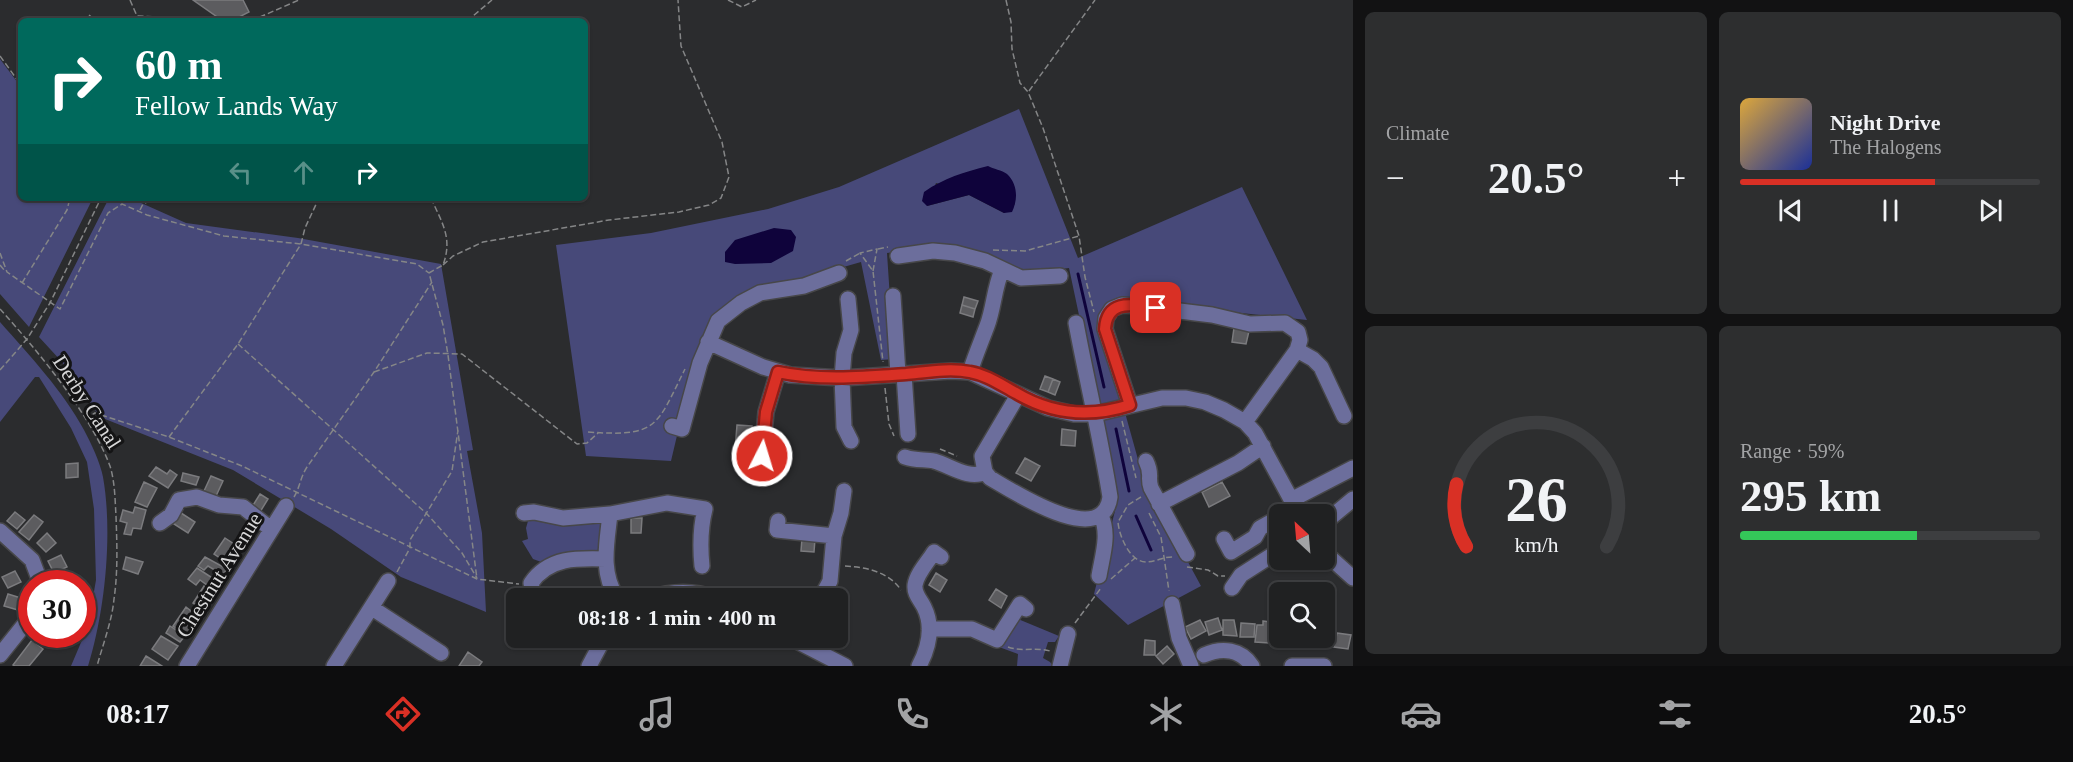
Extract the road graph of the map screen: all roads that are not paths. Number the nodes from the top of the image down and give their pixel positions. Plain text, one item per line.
1 (898, 256) dead end
2 (1002, 270) junction
3 (839, 273) dead end
4 (1060, 276) dead end
5 (893, 296) dead end
6 (848, 299) dead end
7 (1076, 323) dead end
8 (708, 342) junction
9 (1297, 350) junction
10 (778, 372) junction
11 (970, 372) junction
12 (895, 375) junction
13 (842, 378) junction
14 (1018, 395) junction
15 (1130, 405) junction
16 (1095, 414) junction
17 (1344, 416) dead end
18 (1245, 422) junction
19 (672, 426) dead end
20 (908, 434) dead end
21 (851, 441) dead end
22 (1263, 446) junction
23 (762, 456) dead end
24 (905, 458) dead end
25 (1146, 461) dead end
26 (1353, 468) edge
27 (986, 472) junction
28 (844, 491) dead end
29 (1353, 499) edge
30 (1159, 504) junction
31 (1290, 504) edge
32 (1302, 504) edge
33 (286, 506) road end
34 (524, 513) dead end
35 (610, 514) junction
36 (1335, 514) edge
37 (1101, 516) junction
38 (778, 521) dead end
39 (160, 523) dead end
40 (1269, 524) edge
41 (271, 529) junction
42 (0, 531) edge
43 (834, 536) junction
44 (1224, 539) dead end
45 (1187, 554) dead end
46 (941, 557) dead end
47 (1269, 557) edge
48 (606, 559) junction
49 (1335, 562) edge
50 (702, 566) dead end
51 (36, 570) edge
52 (1099, 576) dead end
53 (1353, 578) edge
54 (388, 581) road end
55 (1229, 582) road end
56 (533, 588) edge
57 (610, 588) edge
58 (827, 588) edge
59 (1172, 604) dead end
60 (372, 608) junction
61 (1026, 609) dead end
62 (929, 629) junction
63 (18, 632) edge
64 (1068, 634) road end
65 (599, 648) edge
66 (811, 648) edge
67 (441, 653) dead end
68 (0, 655) edge
69 (1204, 655) dead end
70 (1057, 657) edge
71 (1252, 664) edge
72 (187, 666) edge
73 (334, 666) edge
74 (589, 666) edge
75 (845, 666) edge
76 (919, 666) edge
77 (1191, 666) edge
78 (1292, 666) edge
79 (1324, 666) edge

1 - 2 street
2 - 4 street
2 - 11 street
3 - 8 street
5 - 12 street
6 - 13 street
7 - 16 street
8 - 10 street
8 - 19 street
9 - 15 street
9 - 17 street
9 - 18 street
10 - 13 street
10 - 23 street
11 - 12 street
11 - 14 street
12 - 13 street
12 - 20 street
13 - 21 street
14 - 16 street
14 - 27 street
15 - 16 street
15 - 18 street
16 - 37 street
18 - 22 street
22 - 30 street
22 - 31 street
24 - 27 street
25 - 30 street
26 - 32 street
27 - 37 street
28 - 43 street
29 - 36 street
30 - 45 street
33 - 41 street, Chestnut Avenue
34 - 35 street
35 - 48 street
35 - 50 street
37 - 52 street
38 - 43 street
39 - 41 street
40 - 44 street
41 - 72 street, Chestnut Avenue
42 - 51 street
43 - 58 street
46 - 62 street
47 - 55 street
48 - 56 street
48 - 57 street
49 - 53 street
54 - 60 street
59 - 77 street
60 - 67 street
60 - 73 street
61 - 62 street
62 - 76 street
63 - 68 street
64 - 70 street
65 - 74 street
66 - 75 street
69 - 71 street
78 - 79 street

